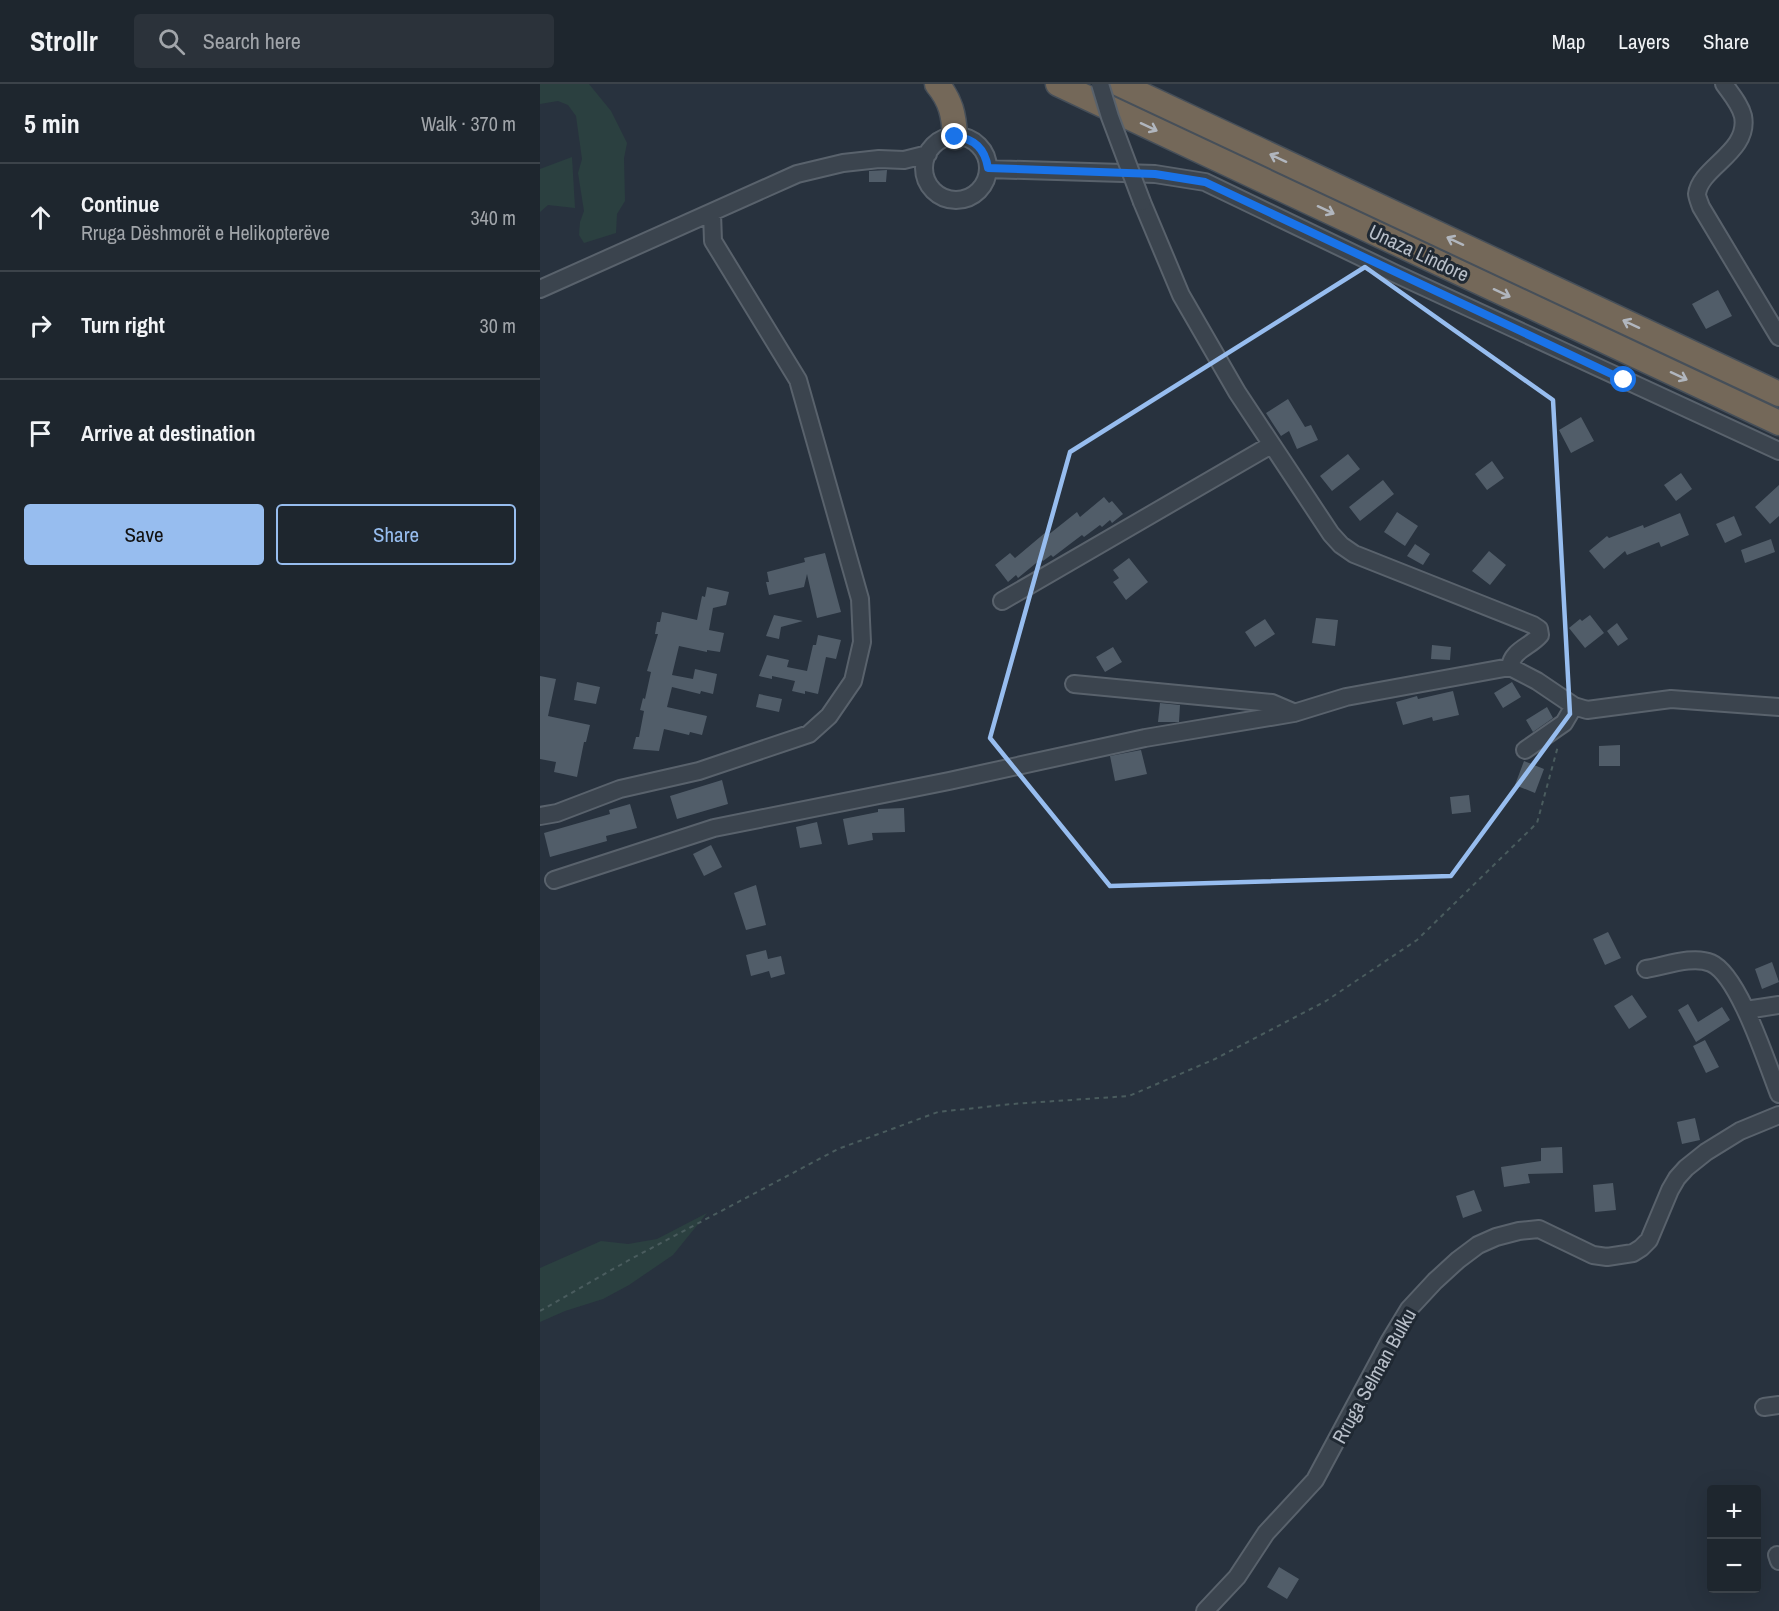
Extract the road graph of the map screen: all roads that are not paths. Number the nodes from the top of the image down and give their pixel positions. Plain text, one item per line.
1 (937, 84) edge
2 (1058, 84) edge
3 (1100, 84) edge
4 (1119, 84) edge
5 (1724, 84) edge
6 (955, 137) junction
7 (928, 153) junction
8 (843, 163) junction
9 (988, 168) junction
10 (925, 174) junction
11 (712, 213) junction
12 (540, 289) edge
13 (1779, 337) edge
14 (1779, 394) edge
15 (1779, 423) edge
16 (1271, 445) junction
17 (1779, 451) edge
18 (1002, 602) dead end
19 (1509, 667) junction
20 (1074, 684) dead end
21 (1575, 706) junction
22 (1779, 707) edge
23 (1294, 712) junction
24 (1525, 750) dead end
25 (540, 816) edge
26 (554, 880) dead end
27 (1646, 969) dead end
28 (1779, 1005) edge
29 (1746, 1010) junction
30 (1779, 1094) edge
31 (1779, 1115) edge
32 (1205, 1611) edge

1 - 6 highway
2 -> 15 highway, Unaza Lindore
3 - 16 street, bridge
14 -> 4 highway, Unaza Lindore
5 - 13 street
6 - 7 street
6 - 9 street
7 - 8 street
7 - 10 street
8 - 10 street
8 - 11 street
9 - 10 street
9 - 17 street
11 - 12 street
11 - 25 street
16 - 18 street
16 - 19 street
19 - 21 street
19 - 23 street
20 - 23 street
21 - 22 street
21 - 24 street
23 - 26 street
27 - 29 street
28 - 29 street
29 - 30 street
31 - 32 street, Rruga Selman Bulku

